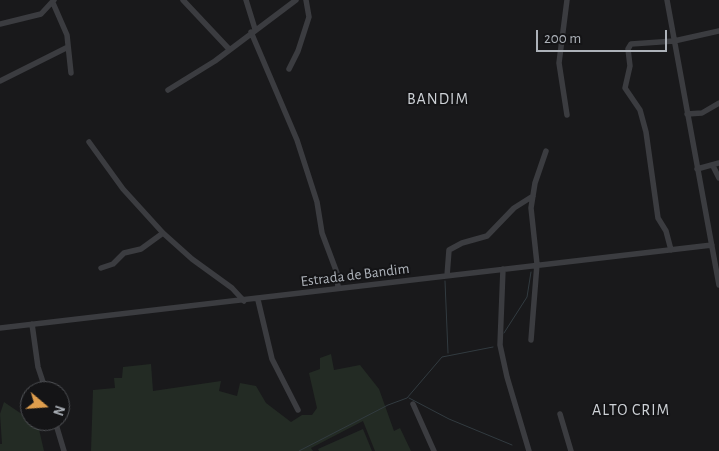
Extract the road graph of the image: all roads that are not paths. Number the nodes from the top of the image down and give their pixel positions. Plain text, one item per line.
1 (183, 0) edge
2 (246, 0) edge
3 (296, 0) edge
4 (306, 0) edge
5 (567, 0) edge
6 (667, 0) edge
7 (54, 2) edge
8 (0, 24) edge
9 (253, 30) junction
10 (719, 31) edge
11 (674, 41) junction
12 (68, 47) junction
13 (229, 49) junction
14 (289, 69) dead end
15 (71, 73) dead end
16 (0, 81) edge
17 (168, 90) dead end
18 (719, 103) edge
19 (687, 114) junction
20 (566, 116) dead end
21 (89, 142) dead end
22 (546, 152) dead end
23 (716, 165) edge
24 (698, 169) junction
25 (719, 178) edge
26 (533, 196) junction
27 (163, 233) junction
28 (712, 245) junction
29 (671, 250) junction
30 (537, 264) junction
31 (101, 268) dead end
32 (503, 269) junction
33 (446, 276) junction
34 (719, 285) edge
35 (338, 288) junction
36 (258, 300) junction
37 (244, 301) junction
38 (32, 324) junction
39 (0, 328) edge
40 (531, 340) dead end
41 (43, 381) edge
42 (413, 404) dead end
43 (298, 410) dead end
44 (560, 414) dead end
45 (58, 431) edge
46 (64, 451) edge
47 (434, 451) edge
48 (529, 451) edge
49 (571, 451) edge

1 - 13 street
2 - 9 street
3 - 9 street
4 - 14 street
5 - 20 street
6 - 11 street
7 - 8 street
7 - 12 street
9 - 13 street
9 - 35 street
10 - 11 street
11 - 19 street
11 - 29 street
12 - 15 street
12 - 16 street
13 - 17 street
18 - 19 street
19 - 24 street
21 - 27 street
22 - 26 street
23 - 24 street
23 - 25 street
24 - 28 street
26 - 30 street
26 - 33 street
27 - 31 street
27 - 37 street
28 - 29 street, Estrada de Bandim
28 - 34 street
29 - 30 street, Estrada de Bandim
30 - 32 street, Estrada de Bandim
30 - 40 street
32 - 33 street, Estrada de Bandim
32 - 48 street
33 - 35 street, Estrada de Bandim
35 - 36 street, Estrada de Bandim
36 - 37 street, Estrada de Bandim
36 - 43 street
37 - 38 street, Estrada de Bandim
38 - 39 street, Estrada de Bandim
38 - 41 street
42 - 47 street
44 - 49 street
45 - 46 street

